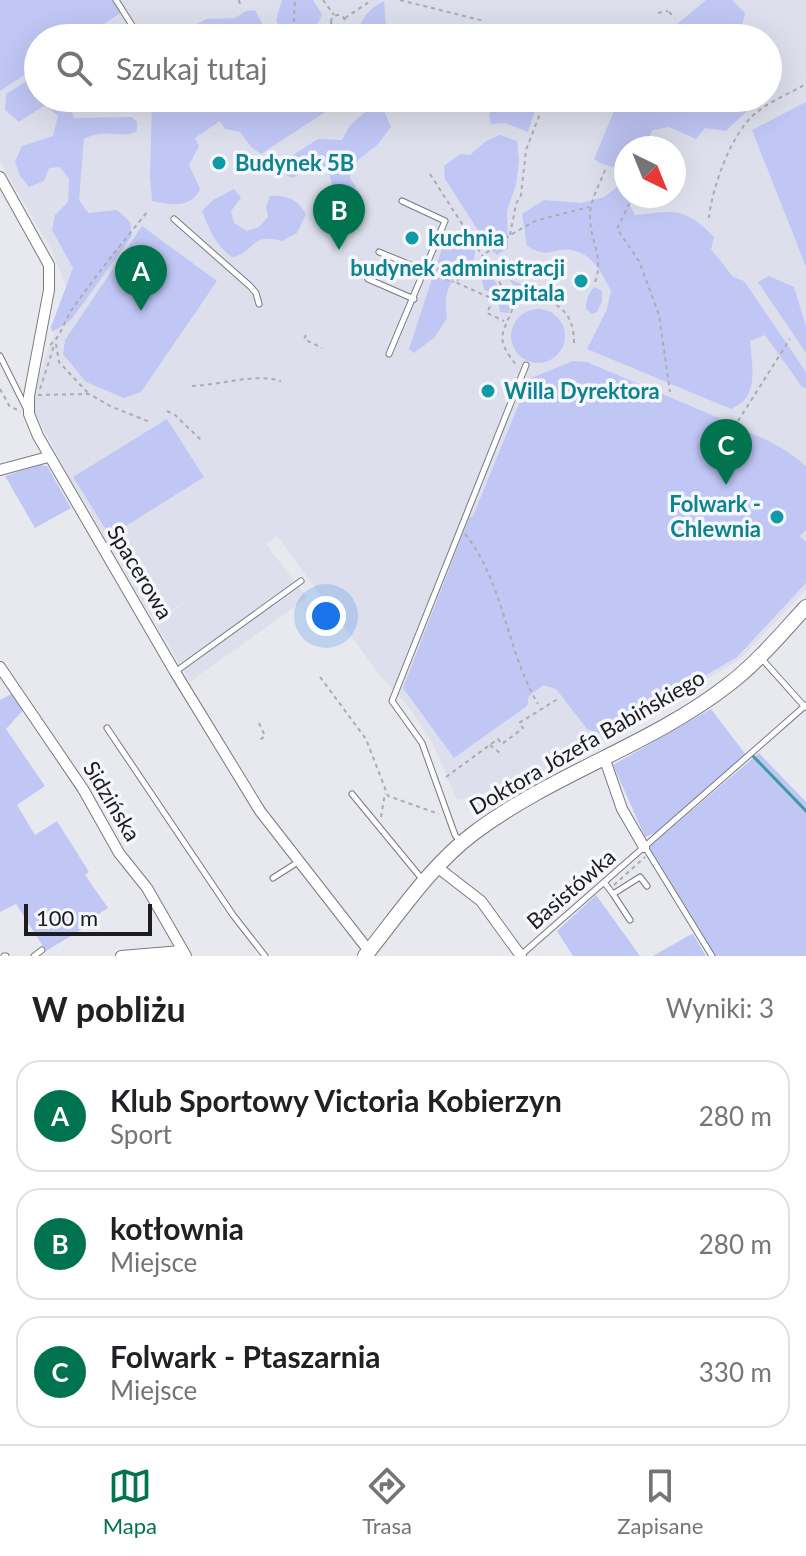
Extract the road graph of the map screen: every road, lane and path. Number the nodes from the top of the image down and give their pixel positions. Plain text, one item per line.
1 (116, 0) edge
2 (295, 0) edge
3 (323, 0) edge
4 (372, 0) edge
5 (400, 0) edge
6 (658, 13) dead end
7 (334, 16) junction
8 (675, 18) dead end
9 (344, 19) junction
10 (484, 21) dead end
11 (131, 24) edge
12 (294, 24) edge
13 (331, 24) edge
14 (343, 24) edge
15 (806, 84) edge
16 (782, 98) edge
17 (541, 112) edge
18 (757, 112) edge
19 (605, 170) dead end
20 (430, 174) dead end
21 (0, 177) edge
22 (402, 201) dead end
23 (590, 207) junction
24 (627, 208) edge
25 (148, 211) dead end
26 (709, 218) dead end
27 (174, 219) dead end
28 (510, 235) junction
29 (379, 252) dead end
30 (485, 255) junction
31 (425, 271) junction
32 (368, 279) dead end
33 (455, 282) junction
34 (595, 282) dead end
35 (519, 297) dead end
36 (554, 298) dead end
37 (414, 299) junction
38 (552, 303) junction
39 (259, 304) dead end
40 (505, 322) junction
41 (306, 335) dead end
42 (790, 339) dead end
43 (56, 341) junction
44 (574, 346) dead end
45 (322, 348) dead end
46 (504, 349) dead end
47 (36, 352) junction
48 (389, 354) dead end
49 (0, 356) edge
50 (526, 365) dead end
51 (281, 381) dead end
52 (192, 386) dead end
53 (0, 389) edge
54 (670, 392) dead end
55 (89, 394) junction
56 (33, 395) junction
57 (167, 411) dead end
58 (29, 414) junction
59 (738, 421) dead end
60 (150, 422) dead end
61 (202, 441) dead end
62 (48, 457) junction
63 (0, 470) edge
64 (461, 528) junction
65 (301, 581) dead end
66 (806, 607) edge
67 (760, 656) junction
68 (0, 667) edge
69 (175, 672) junction
70 (320, 677) dead end
71 (556, 697) dead end
72 (538, 704) dead end
73 (806, 707) edge
74 (259, 723) dead end
75 (107, 728) dead end
76 (260, 740) dead end
77 (490, 745) junction
78 (501, 754) dead end
79 (604, 757) junction
80 (446, 777) dead end
81 (385, 791) junction
82 (352, 794) dead end
83 (443, 815) dead end
84 (384, 833) junction
85 (461, 843) junction
86 (646, 850) junction
87 (299, 862) junction
88 (437, 867) junction
89 (273, 878) dead end
90 (425, 882) junction
91 (604, 882) junction
92 (647, 886) dead end
93 (611, 891) junction
94 (630, 920) dead end
95 (42, 950) dead end
96 (183, 953) edge
97 (367, 953) edge
98 (34, 956) edge
99 (122, 956) edge
100 (265, 956) edge
101 (521, 956) edge
102 (712, 956) edge

1 - 11 lane
2 - 12 path
3 - 7 path
4 - 9 path
5 - 10 path
6 - 8 path
7 - 9 path
7 - 13 path
9 - 14 path
15 - 16 path
17 - 28 path
18 - 26 path
19 - 23 path
20 - 30 path
21 - 47 street, Spacerowa
22 - 31 lane
23 - 28 path
23 - 34 path
24 - 54 path
25 - 43 path
27 - 39 lane
28 - 30 path
29 - 31 lane
30 - 33 path
30 - 40 path
31 - 33 path
31 - 37 lane
32 - 37 lane
33 - 40 path
35 - 38 path
36 - 38 path
37 - 48 lane
38 - 44 path
40 - 46 path
41 - 45 path
42 - 59 path
43 - 47 path
43 - 55 path
43 - 56 path
47 - 56 street, Spacerowa
49 - 58 lane
50 - 64 lane
51 - 52 path
53 - 58 path
55 - 56 path
55 - 60 path
56 - 58 street, Spacerowa
57 - 61 path
58 - 62 street, Spacerowa
62 - 63 street
62 - 69 street, Spacerowa
64 - 72 path
64 - 85 lane
65 - 69 lane
66 - 67 street, Doktora Józefa Babińskiego
67 - 73 lane
67 - 79 street, Doktora Józefa Babińskiego
68 - 96 street, Sidzińska
69 - 87 street, Spacerowa
70 - 81 path
71 - 77 path
73 - 86 lane, Basistówka
74 - 76 path
75 - 100 lane
77 - 78 path
77 - 80 path
79 - 85 street, Doktora Józefa Babińskiego
79 - 86 street
81 - 83 path
81 - 84 path
82 - 84 lane
84 - 90 lane
85 - 88 street, Doktora Józefa Babińskiego
86 - 91 lane, Basistówka
86 - 93 path
86 - 102 lane
87 - 89 lane
87 - 97 street, Spacerowa
88 - 90 street, Doktora Józefa Babińskiego
88 - 101 street
90 - 97 street, Doktora Józefa Babińskiego
91 - 93 lane
91 - 101 lane, Basistówka
92 - 93 lane
93 - 94 lane
95 - 98 lane
96 - 99 street

